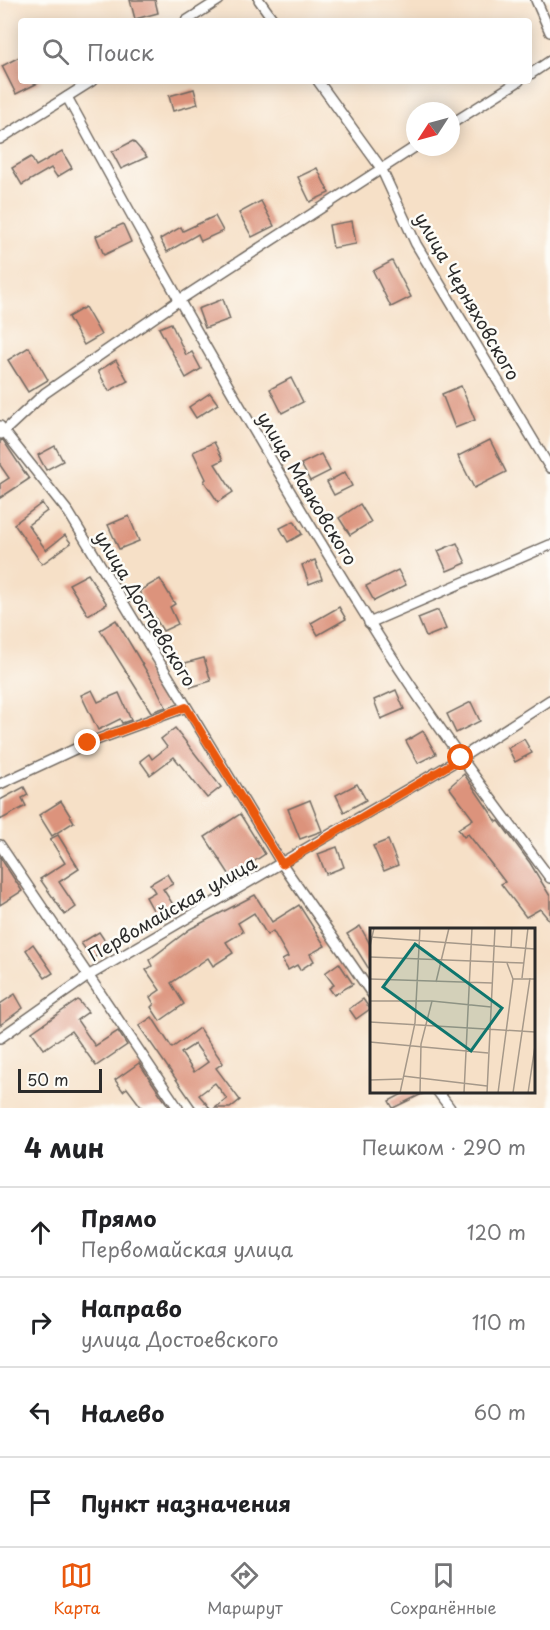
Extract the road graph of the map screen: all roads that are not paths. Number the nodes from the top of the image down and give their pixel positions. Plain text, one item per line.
1 (219, 0) edge
2 (259, 0) edge
3 (536, 0) edge
4 (191, 18) edge
5 (272, 18) edge
6 (550, 32) edge
7 (550, 61) edge
8 (532, 73) edge
9 (87, 84) edge
10 (320, 84) edge
11 (514, 84) edge
12 (67, 97) junction
13 (460, 118) edge
14 (0, 139) edge
15 (406, 153) edge
16 (381, 168) junction
17 (178, 302) junction
18 (1, 431) edge
19 (550, 468) edge
20 (550, 545) edge
21 (369, 622) junction
22 (550, 700) edge
23 (186, 707) junction
24 (461, 758) junction
25 (0, 784) edge
26 (0, 845) edge
27 (282, 864) junction
28 (550, 878) edge
29 (88, 976) junction
30 (370, 991) edge
31 (0, 1038) edge
32 (439, 1093) edge
33 (178, 1108) edge
34 (450, 1108) edge

1 - 4 street
2 - 5 street
3 - 6 street
7 - 8 street
9 - 12 street
10 - 16 street, улица Черняховского
11 - 13 street
12 - 14 street
12 - 17 street, улица Маяковского
15 - 16 street
16 - 17 street
16 - 19 street, улица Черняховского
17 - 18 street
17 - 21 street, улица Маяковского
18 - 23 street, улица Достоевского
20 - 21 street
21 - 24 street, улица Маяковского
22 - 24 street, Первомайская улица
23 - 25 street
23 - 27 street, улица Достоевского
24 - 27 street, Первомайская улица
24 - 28 street, улица Маяковского
26 - 29 street
27 - 29 street, Первомайская улица
27 - 30 street, улица Достоевского
29 - 31 street, Первомайская улица
29 - 33 street
32 - 34 street

